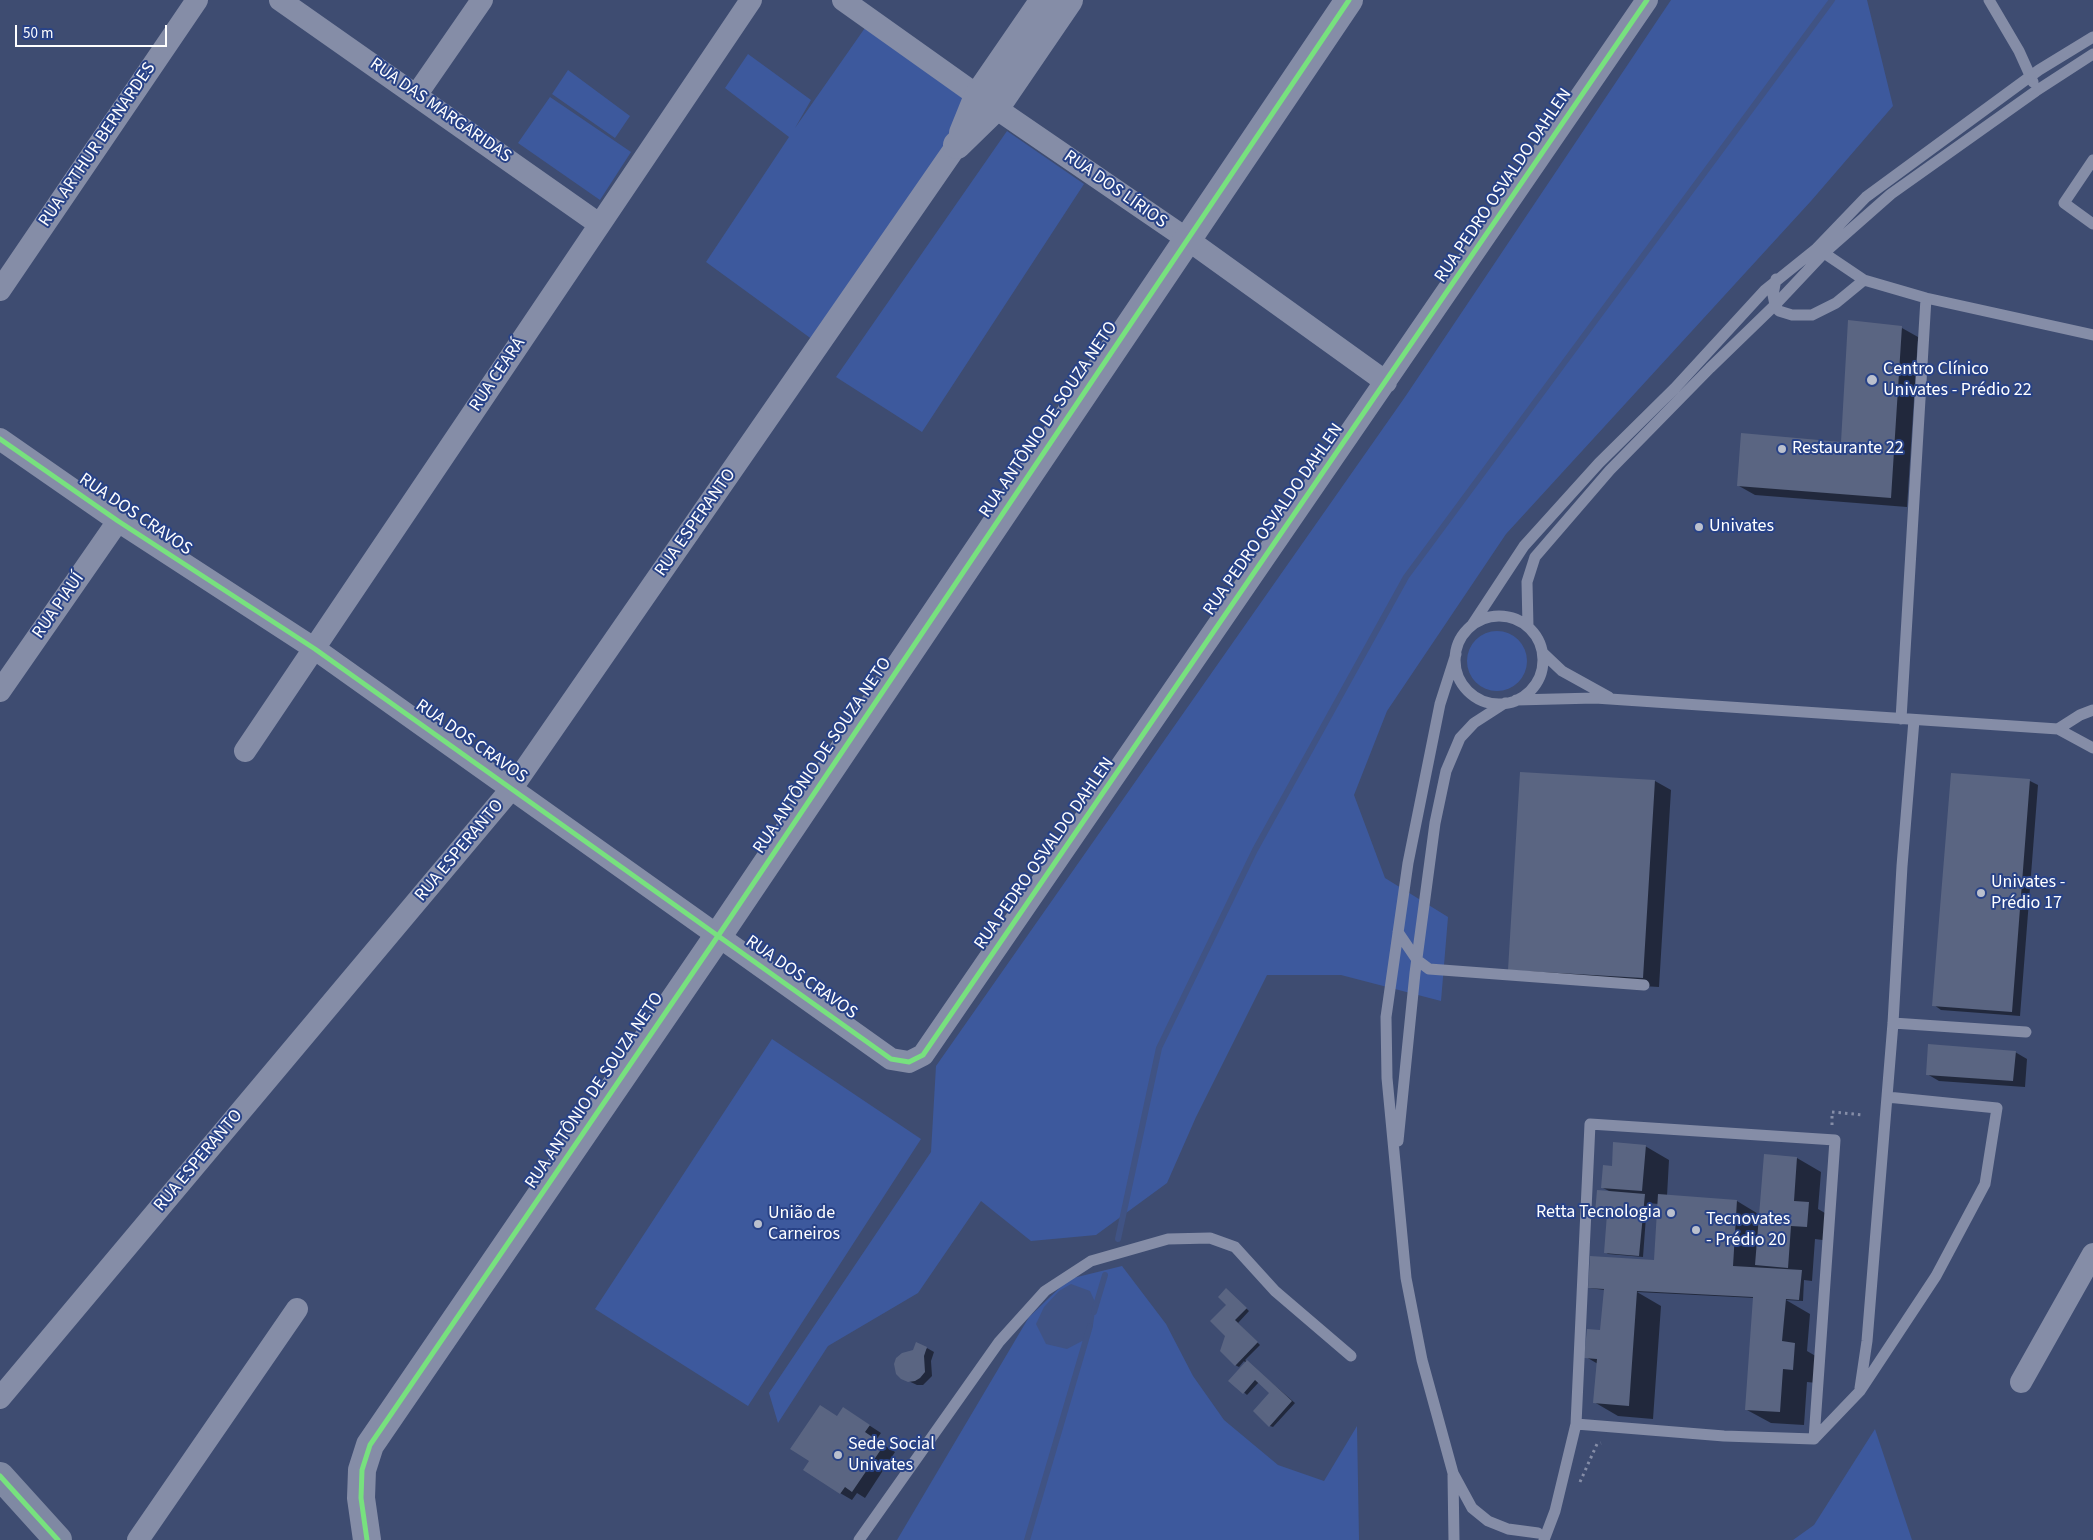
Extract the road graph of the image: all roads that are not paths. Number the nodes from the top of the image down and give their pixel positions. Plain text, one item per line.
1 (197, 0) edge
2 (280, 0) edge
3 (482, 0) edge
4 (751, 0) edge
5 (843, 0) edge
6 (1044, 0) edge
7 (1069, 0) edge
8 (1349, 0) edge
9 (1647, 0) edge
10 (1988, 0) edge
11 (2093, 37) edge
12 (2093, 54) edge
13 (2031, 77) junction
14 (2036, 91) junction
15 (417, 94) junction
16 (987, 102) junction
17 (957, 145) joint
18 (2093, 160) edge
19 (599, 224) junction
20 (2093, 224) edge
21 (1187, 239) junction
22 (1820, 251) junction
23 (1776, 279) junction
24 (1864, 280) junction
25 (0, 290) edge
26 (1926, 298) junction
27 (1775, 305) junction
28 (2093, 335) edge
29 (1386, 382) junction
30 (0, 439) edge
31 (118, 521) junction
32 (1472, 625) junction
33 (1528, 627) junction
34 (315, 649) junction
35 (1543, 653) junction
36 (1456, 654) junction
37 (0, 691) edge
38 (1613, 700) junction
39 (1511, 702) junction
40 (2093, 710) edge
41 (1901, 719) junction
42 (1914, 720) junction
43 (2058, 729) junction
44 (2093, 748) edge
45 (245, 752) dead end
46 (512, 788) junction
47 (1398, 932) junction
48 (718, 936) junction
49 (1417, 960) junction
50 (1644, 985) dead end
51 (1893, 1023) junction
52 (2026, 1032) dead end
53 (923, 1055) joint
54 (1887, 1097) junction
55 (1396, 1167) junction
56 (2093, 1254) edge
57 (297, 1309) dead end
58 (1351, 1356) dead end
59 (2021, 1382) dead end
60 (1860, 1391) junction
61 (0, 1398) edge
62 (1576, 1424) junction
63 (1814, 1439) junction
64 (1454, 1473) junction
65 (0, 1476) edge
66 (1537, 1538) edge
67 (58, 1540) edge
68 (138, 1540) edge
69 (367, 1540) edge
70 (859, 1540) edge
71 (1454, 1540) edge

1 - 25 street, RUA ARTHUR BERNARDES
2 - 15 street, RUA DAS MARGARIDAS
3 - 15 street
4 - 19 street, RUA CEARÁ
5 - 16 street, RUA DOS LÍRIOS
6 - 16 street, RUA ESPERANTO
7 - 16 street, RUA ESPERANTO
8 - 21 street, RUA ANTÔNIO DE SOUZA NETO
9 - 29 street, RUA PEDRO OSVALDO DAHLEN
10 - 13 lane
11 - 13 lane
12 - 14 lane
13 - 14 lane
13 - 22 lane
14 - 22 lane
15 - 19 street, RUA DAS MARGARIDAS
16 - 17 street, RUA ESPERANTO
16 - 21 street, RUA DOS LÍRIOS
17 - 46 street, RUA ESPERANTO
18 - 20 lane
19 - 34 street, RUA CEARÁ
21 - 29 street, RUA DOS LÍRIOS
21 - 48 street, RUA ANTÔNIO DE SOUZA NETO
22 - 23 lane
22 - 24 lane
22 - 27 lane
23 - 27 lane
23 - 32 lane
24 - 26 lane
24 - 27 lane
26 - 28 lane
26 - 41 lane
27 - 33 lane
29 - 53 street, RUA PEDRO OSVALDO DAHLEN
30 - 31 street, RUA DOS CRAVOS
31 - 34 street, RUA DOS CRAVOS
31 - 37 street, RUA PIAUÍ
32 - 33 lane
32 - 36 lane
33 - 35 lane
34 - 45 street, RUA CEARÁ
34 - 46 street, RUA DOS CRAVOS
35 - 38 lane
35 - 39 lane
36 - 39 lane
36 - 47 lane
38 - 39 lane
38 - 41 lane
39 - 49 lane
40 - 43 lane
41 - 42 lane
42 - 43 lane
42 - 51 lane
43 - 44 lane
46 - 48 street, RUA DOS CRAVOS
46 - 61 street, RUA ESPERANTO
47 - 49 lane
47 - 55 lane
48 - 53 street, RUA DOS CRAVOS
48 - 69 street, RUA ANTÔNIO DE SOUZA NETO
49 - 50 lane
49 - 55 lane
51 - 52 lane
51 - 54 lane
54 - 60 lane
54 - 60 lane
55 - 64 lane
56 - 59 street
57 - 68 street
58 - 70 lane
60 - 63 lane
62 - 63 lane
62 - 63 lane
62 - 66 lane
64 - 66 lane
64 - 71 lane
65 - 67 main road

